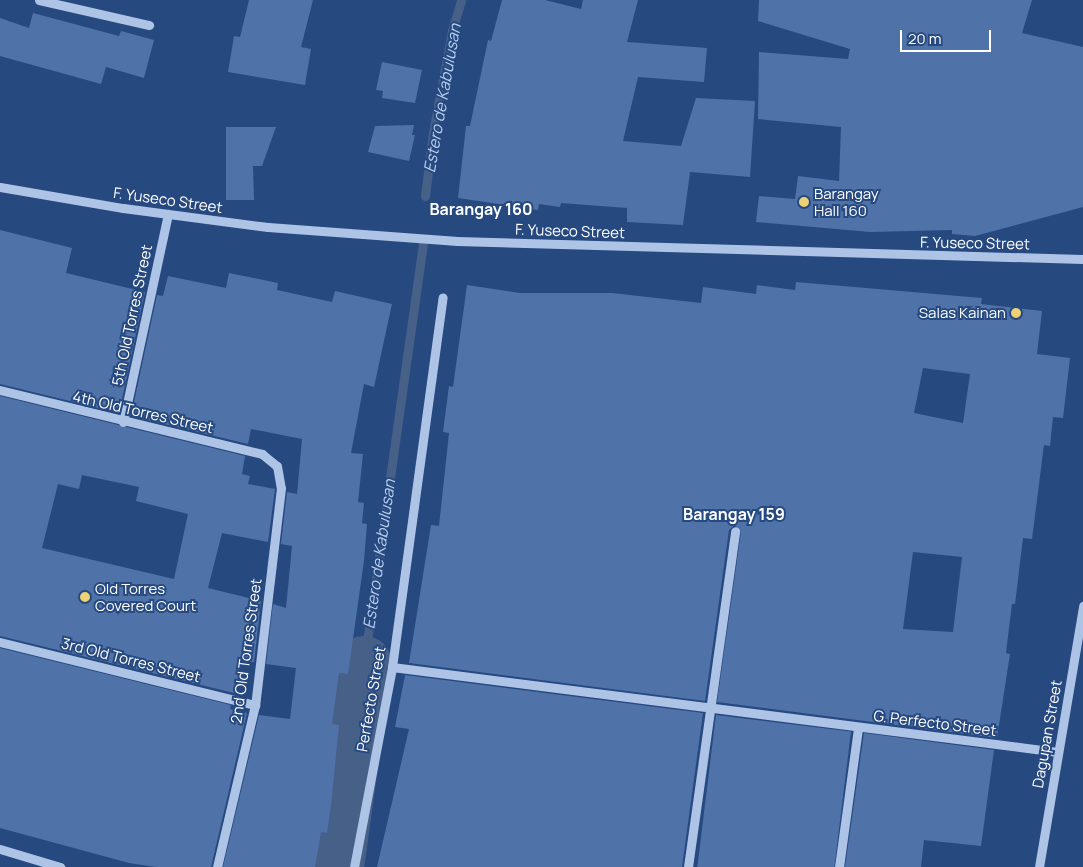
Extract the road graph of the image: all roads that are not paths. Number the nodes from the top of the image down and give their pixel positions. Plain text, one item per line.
1 (39, 0) edge
2 (149, 25) dead end
3 (0, 187) edge
4 (168, 214) junction
5 (1083, 259) edge
6 (444, 297) dead end
7 (0, 390) edge
8 (123, 422) junction
9 (277, 466) joint
10 (736, 532) dead end
11 (1083, 606) edge
12 (0, 642) edge
13 (392, 667) junction
14 (255, 705) junction
15 (710, 710) junction
16 (858, 728) junction
17 (1058, 752) junction
18 (0, 849) edge
19 (60, 867) edge
20 (217, 867) edge
21 (354, 867) edge
22 (688, 867) edge
23 (838, 867) edge
24 (1039, 867) edge

1 - 2 street
3 - 4 street, F. Yuseco Street
4 - 5 street, F. Yuseco Street
4 - 8 street, 5th Old Torres Street
6 - 13 street, Perfecto Street
7 - 8 street, 4th Old Torres Street
8 - 9 street, 4th Old Torres Street
9 - 14 street, 2nd Old Torres Street
10 - 15 street
11 - 17 street, Dagupan Street
12 - 14 street, 3rd Old Torres Street
13 - 15 street
13 - 21 street, Perfecto Street
14 - 20 street, 2nd Old Torres Street
15 - 16 street
15 - 22 street
16 - 17 street, G. Perfecto Street
16 - 23 street, G. Perfecto Street
17 - 24 street, Dagupan Street
18 - 19 street

